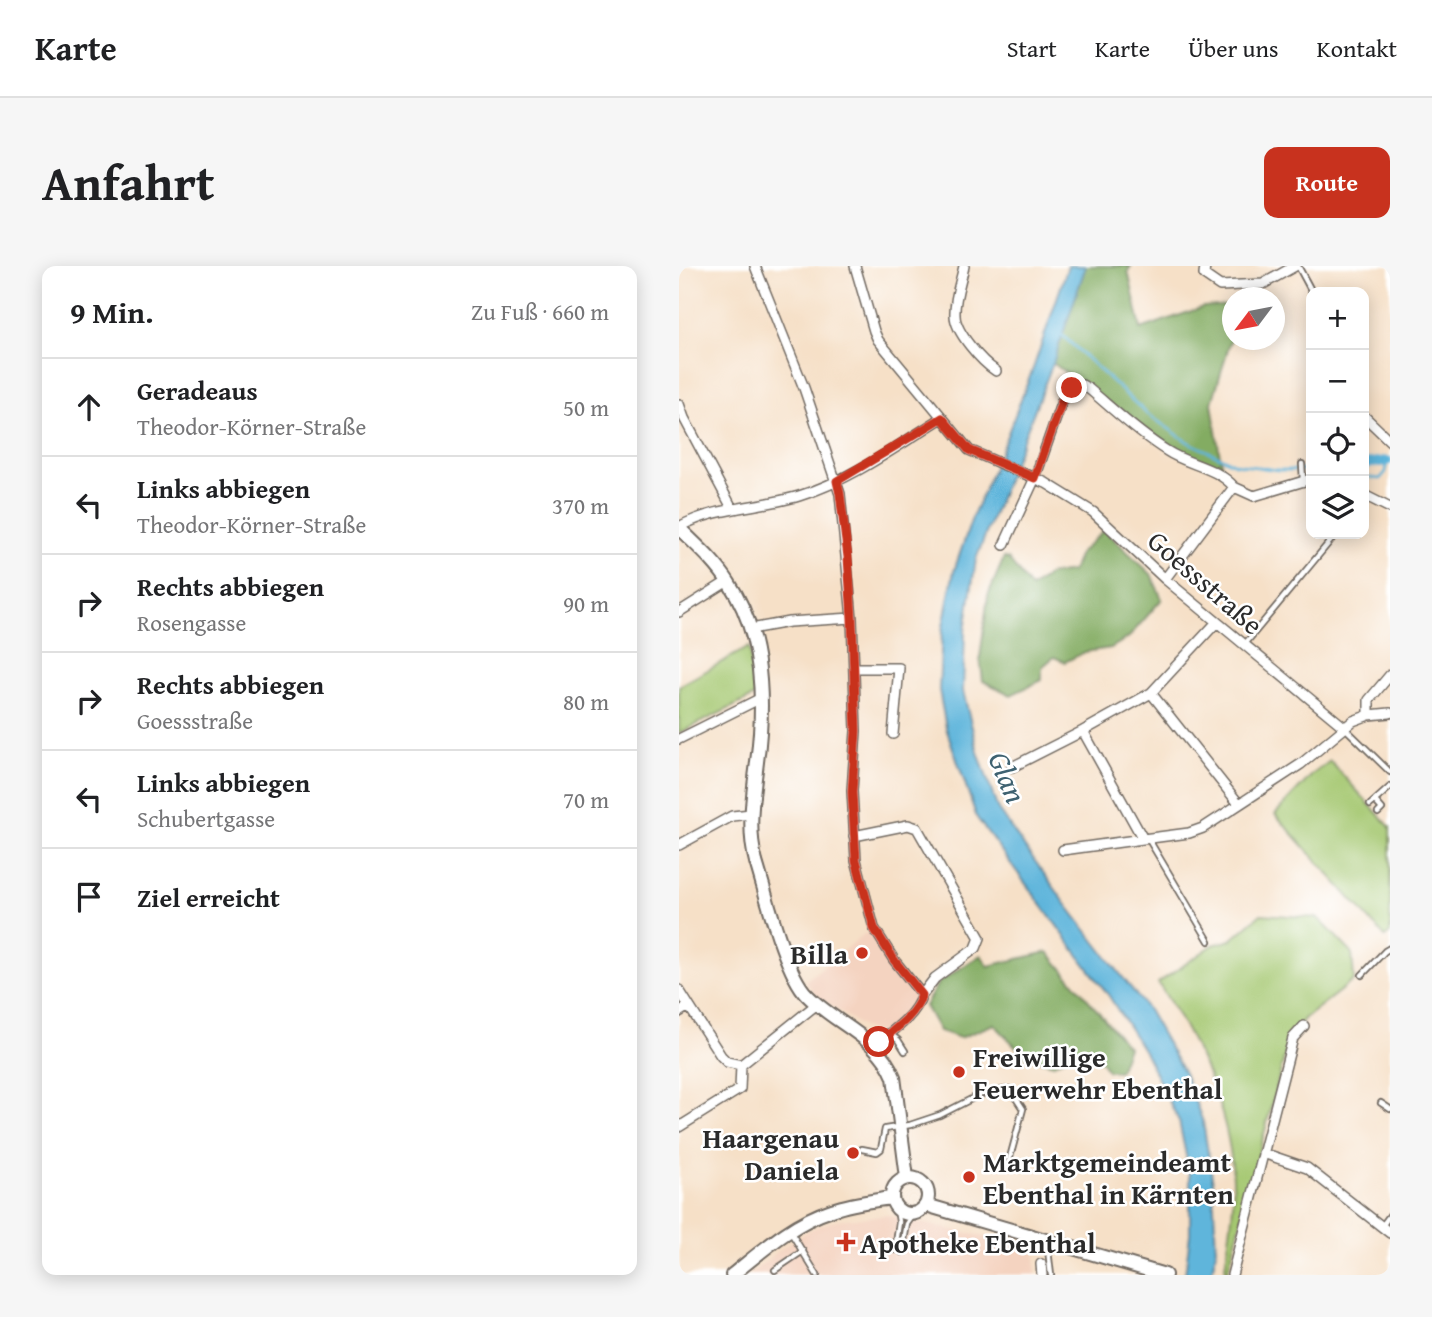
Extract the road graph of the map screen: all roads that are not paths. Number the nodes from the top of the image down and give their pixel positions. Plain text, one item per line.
1 (755, 266) edge
2 (855, 266) edge
3 (964, 266) edge
4 (1205, 266) edge
5 (1296, 266) edge
6 (1309, 287) edge
7 (996, 371) dead end
8 (679, 404) edge
9 (942, 418) junction
10 (1369, 421) edge
11 (1390, 441) edge
12 (1302, 465) dead end
13 (1035, 478) junction
14 (1305, 479) edge
15 (837, 481) junction
16 (1234, 487) junction
17 (1369, 498) edge
18 (732, 508) junction
19 (1390, 508) edge
20 (679, 527) edge
21 (1332, 539) dead end
22 (1004, 545) dead end
23 (1165, 579) junction
24 (728, 580) junction
25 (679, 612) edge
26 (852, 618) junction
27 (1216, 623) junction
28 (751, 629) junction
29 (1244, 645) junction
30 (854, 668) junction
31 (1390, 675) edge
32 (1151, 693) junction
33 (761, 698) junction
34 (1390, 713) edge
35 (1369, 715) junction
36 (1344, 727) junction
37 (1083, 731) junction
38 (893, 734) dead end
39 (679, 738) edge
40 (1012, 767) dead end
41 (1390, 772) edge
42 (1390, 788) edge
43 (1239, 804) junction
44 (1378, 813) dead end
45 (751, 814) junction
46 (854, 836) junction
47 (1146, 838) junction
48 (679, 845) edge
49 (1063, 850) dead end
50 (1209, 941) dead end
51 (1390, 948) edge
52 (1362, 975) dead end
53 (679, 990) edge
54 (922, 995) junction
55 (817, 1004) junction
56 (689, 1006) junction
57 (679, 1012) edge
58 (1304, 1026) dead end
59 (890, 1033) junction
60 (874, 1046) junction
61 (905, 1051) dead end
62 (741, 1065) junction
63 (1381, 1103) dead end
64 (1390, 1109) edge
65 (679, 1127) edge
66 (901, 1127) junction
67 (862, 1149) dead end
68 (1263, 1153) junction
69 (1007, 1165) dead end
70 (907, 1178) junction
71 (894, 1203) junction
72 (926, 1205) junction
73 (914, 1214) junction
74 (1390, 1214) edge
75 (1381, 1227) junction
76 (790, 1230) junction
77 (1390, 1233) edge
78 (1047, 1241) junction
79 (895, 1250) dead end
80 (803, 1251) junction
81 (902, 1252) dead end
82 (1041, 1264) dead end
83 (775, 1270) dead end
84 (732, 1275) edge
85 (817, 1275) edge
86 (1042, 1275) edge
87 (1051, 1275) edge
88 (1165, 1275) edge
89 (1232, 1275) edge

1 - 15 street
2 - 9 street, Goessstraße
3 - 7 street
4 - 5 street
5 - 6 lane
8 - 18 street
9 - 13 street, Goessstraße
9 - 15 street
10 - 11 street
12 - 14 lane
13 - 16 street
13 - 22 street
13 - 23 street, Goessstraße
14 - 16 street
15 - 18 street
15 - 26 street
16 - 23 street
17 - 19 street
18 - 20 street
20 - 24 main road
21 - 29 lane
23 - 27 street, Goessstraße
24 - 25 street
24 - 28 main road
26 - 28 street
26 - 30 street
27 - 29 street, Goessstraße
27 - 32 street
28 - 33 main road
29 - 36 street, Goessstraße
30 - 38 street
30 - 46 street
31 - 35 street
32 - 37 street
32 - 43 street
33 - 39 street
33 - 45 main road
34 - 35 street
35 - 36 street
36 - 41 lane, Goessstraße
36 - 43 street
37 - 40 street
37 - 47 street
42 - 44 lane
43 - 47 street
45 - 48 street
45 - 55 main road
46 - 54 street
46 - 54 street
47 - 49 street
47 - 50 lane
51 - 52 lane
53 - 56 street
54 - 59 street
55 - 60 main road
55 - 62 street
56 - 57 street
56 - 62 street
58 - 68 street
59 - 60 street
59 - 61 lane
60 - 66 main road
62 - 65 street
63 - 64 lane
66 - 67 lane
66 - 69 lane
66 - 70 main road
68 - 75 street
68 - 89 street
70 - 71 main road
70 - 72 main road
71 - 73 main road
71 - 76 main road
71 - 79 lane
72 - 73 main road
72 - 78 main road
73 - 81 lane
74 - 75 lane
75 - 77 street
76 - 80 lane
76 - 84 main road
78 - 87 lane
78 - 88 main road
80 - 83 lane
80 - 85 lane
82 - 86 street

